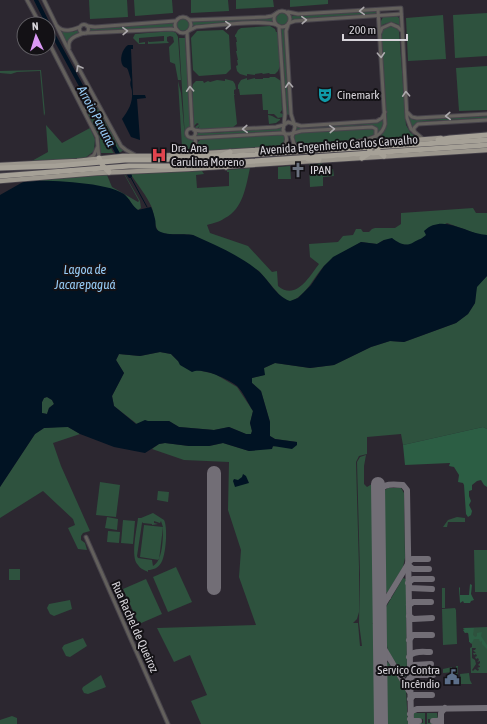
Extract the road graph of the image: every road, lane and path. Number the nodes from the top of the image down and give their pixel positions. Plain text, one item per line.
1 (27, 0) edge
2 (44, 0) edge
3 (378, 10) junction
4 (288, 12) junction
5 (277, 13) junction
6 (402, 14) junction
7 (36, 16) edge
8 (50, 16) edge
9 (379, 16) junction
10 (190, 20) junction
11 (176, 21) junction
12 (56, 24) edge
13 (288, 24) junction
14 (278, 25) junction
15 (87, 26) junction
16 (56, 27) edge
17 (80, 27) junction
18 (177, 30) junction
19 (188, 31) junction
20 (85, 33) junction
21 (380, 35) junction
22 (402, 35) junction
23 (70, 53) junction
24 (56, 56) edge
25 (96, 100) junction
26 (82, 109) junction
27 (406, 111) junction
28 (384, 112) junction
29 (285, 114) junction
30 (291, 114) junction
31 (487, 114) edge
32 (487, 120) edge
33 (293, 124) junction
34 (284, 125) junction
35 (193, 129) junction
36 (294, 132) junction
37 (414, 133) junction
38 (285, 134) junction
39 (376, 136) junction
40 (194, 137) junction
41 (204, 137) junction
42 (486, 137) edge
43 (406, 140) junction
44 (423, 142) junction
45 (364, 143) junction
46 (196, 144) junction
47 (345, 144) junction
48 (487, 145) edge
49 (98, 146) junction
50 (298, 147) junction
51 (283, 148) junction
52 (378, 149) junction
53 (262, 150) junction
54 (324, 150) junction
55 (370, 150) junction
56 (487, 150) edge
57 (230, 152) junction
58 (204, 153) junction
59 (173, 155) junction
60 (159, 156) joint
61 (222, 156) junction
62 (384, 156) junction
63 (297, 157) junction
64 (138, 158) junction
65 (179, 158) junction
66 (362, 158) junction
67 (85, 160) junction
68 (100, 160) junction
69 (319, 160) junction
70 (77, 161) junction
71 (95, 163) junction
72 (221, 163) junction
73 (0, 166) edge
74 (179, 166) junction
75 (104, 167) junction
76 (226, 167) junction
77 (130, 168) junction
78 (119, 169) junction
79 (172, 170) junction
80 (48, 172) junction
81 (110, 172) junction
82 (63, 175) junction
83 (0, 176) edge
84 (0, 181) edge
85 (86, 537) dead end
86 (168, 724) edge

1 - 7 street
2 - 8 street
3 -> 4 street
3 - 6 street
3 - 9 street
4 - 5 street
4 - 13 street
5 - 10 street
5 - 14 street
6 - 9 street
6 - 22 street
13 -> 9 street
9 - 21 street
10 - 11 street
10 - 19 street
11 - 15 street
11 - 18 street
12 - 17 street
13 - 14 street
30 -> 13 street
19 -> 14 street
14 - 29 street
15 - 17 street
15 - 20 street
16 - 23 street
17 - 20 street
18 - 19 street
20 -> 18 street
35 -> 19 street
20 - 23 street
21 - 22 street
21 -> 28 street
27 -> 22 street
25 -> 23 street
24 - 26 street
25 - 26 street
25 - 64 street
26 - 49 street
31 -> 27 street
27 - 37 street
28 - 33 street
28 - 39 street
29 - 30 street
29 - 34 street
30 - 33 street
32 - 37 street
33 - 34 street
33 - 36 street
34 -> 35 street
34 - 38 street
35 - 40 street
35 - 40 street
36 - 38 street
36 -> 39 street
36 - 50 street
37 - 44 street
38 - 41 street
38 - 51 street
39 - 47 street
40 - 41 street
40 - 46 street
41 - 46 street
42 - 44 highway, Avenida Engenheiro Carlos Carvalho
42 - 44 highway, Avenida Engenheiro Carlos Carvalho
43 - 44 main road, Avenida Engenheiro Carlos Carvalho
43 - 45 main road, Avenida Engenheiro Carlos Carvalho
43 - 52 highway
44 - 52 highway, Avenida Engenheiro Carlos Carvalho
45 - 47 main road, Avenida Engenheiro Carlos Carvalho
45 - 55 highway
46 - 58 street
47 - 50 main road, Avenida Engenheiro Carlos Carvalho
48 - 52 highway, Avenida Engenheiro Carlos Carvalho
49 - 67 street
49 - 68 street
50 - 51 main road, Avenida Engenheiro Carlos Carvalho
51 - 53 main road, Avenida Engenheiro Carlos Carvalho
52 - 55 highway, Avenida Engenheiro Carlos Carvalho
52 - 62 highway
53 - 54 highway
53 - 57 main road, Avenida Engenheiro Carlos Carvalho
54 - 55 highway, Avenida Engenheiro Carlos Carvalho
54 - 61 highway, Avenida Engenheiro Carlos Carvalho
55 - 63 highway, Avenida Engenheiro Carlos Carvalho
55 - 66 highway
56 - 62 main road, Avenida Engenheiro Carlos Carvalho
57 - 58 main road, Avenida Engenheiro Carlos Carvalho
57 - 61 highway
58 - 59 main road, Avenida Engenheiro Carlos Carvalho
59 - 60 main road, Avenida Engenheiro Carlos Carvalho
59 - 65 highway
60 - 64 highway
61 - 65 highway, Avenida Engenheiro Carlos Carvalho
61 - 72 highway
62 - 66 main road, Avenida Engenheiro Carlos Carvalho
63 - 69 highway
63 - 72 highway, Avenida Engenheiro Carlos Carvalho
64 - 65 highway, Avenida Engenheiro Carlos Carvalho
64 - 68 highway, Avenida Engenheiro Carlos Carvalho
65 - 74 highway
66 - 69 main road, Avenida Engenheiro Carlos Carvalho
67 - 68 main road, Avenida Engenheiro Carlos Carvalho
67 - 70 main road, Avenida Engenheiro Carlos Carvalho
68 - 71 highway, Avenida Engenheiro Carlos Carvalho
68 - 75 highway
69 - 76 main road, Avenida Engenheiro Carlos Carvalho
70 - 71 highway
70 - 73 main road, Avenida Engenheiro Carlos Carvalho
71 - 73 highway, Avenida Engenheiro Carlos Carvalho
72 - 74 highway, Avenida Engenheiro Carlos Carvalho
72 - 76 highway
74 - 77 highway, Avenida Engenheiro Carlos Carvalho
74 - 79 highway
75 - 78 highway, Avenida Engenheiro Carlos Carvalho
75 - 80 highway, Avenida Engenheiro Carlos Carvalho
75 - 81 highway
76 - 79 main road, Avenida Engenheiro Carlos Carvalho
77 - 78 highway, Avenida Engenheiro Carlos Carvalho
77 - 79 main road, Avenida Engenheiro Carlos Carvalho
78 - 81 main road, Avenida Engenheiro Carlos Carvalho
80 - 82 highway
80 - 83 highway, Avenida Engenheiro Carlos Carvalho
81 - 82 main road, Avenida Engenheiro Carlos Carvalho
82 - 84 main road, Avenida Engenheiro Carlos Carvalho
85 - 86 street, Rua Rachel de Queiroz

